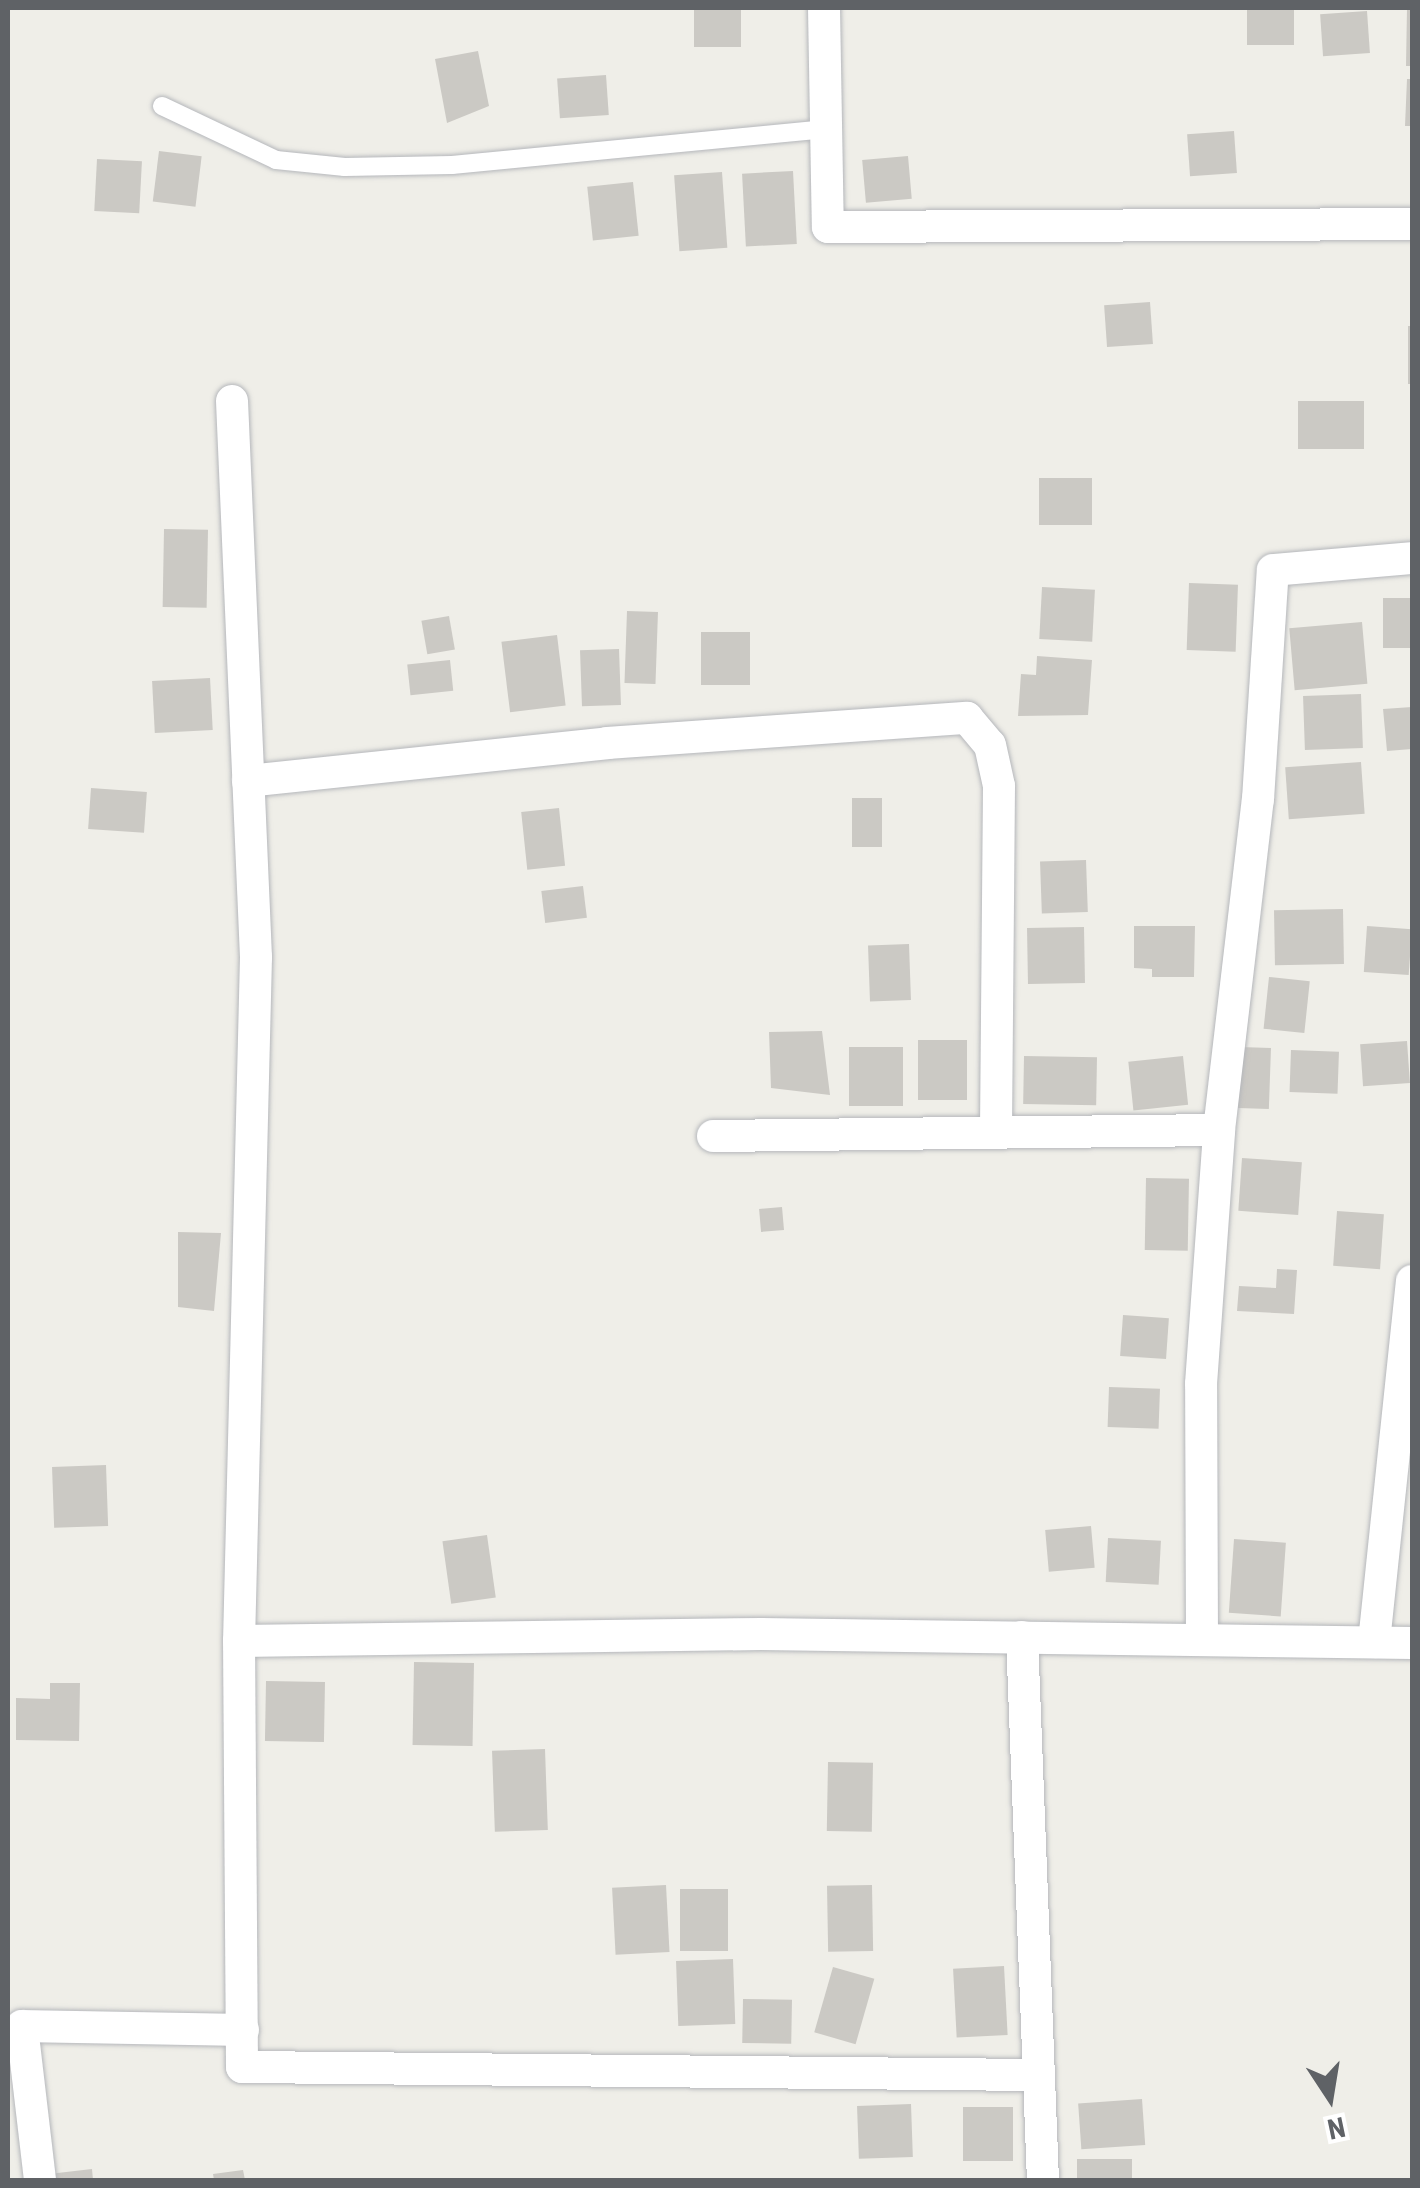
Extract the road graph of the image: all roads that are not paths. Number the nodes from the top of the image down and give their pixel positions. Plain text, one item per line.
1 (824, 8) edge
2 (162, 106) dead end
3 (826, 128) junction
4 (1412, 224) edge
5 (232, 401) dead end
6 (1412, 558) edge
7 (248, 781) junction
8 (1218, 1130) junction
9 (996, 1132) junction
10 (713, 1136) dead end
11 (1412, 1281) edge
12 (1411, 1316) edge
13 (1022, 1637) junction
14 (1202, 1640) junction
15 (240, 1641) junction
16 (1374, 1642) junction
17 (1412, 1643) edge
18 (243, 2030) junction
19 (1035, 2074) junction
20 (40, 2180) edge
21 (1043, 2180) edge

1 - 3 street
2 - 3 lane
3 - 4 street
5 - 7 street
6 - 8 street
7 - 9 street
7 - 15 street
8 - 9 street
8 - 14 street
9 - 10 street
11 - 12 street
12 - 16 street
13 - 14 street
13 - 15 street
13 - 19 street
14 - 16 street
15 - 18 street
16 - 17 street
18 - 19 street
18 - 20 street
19 - 21 street

